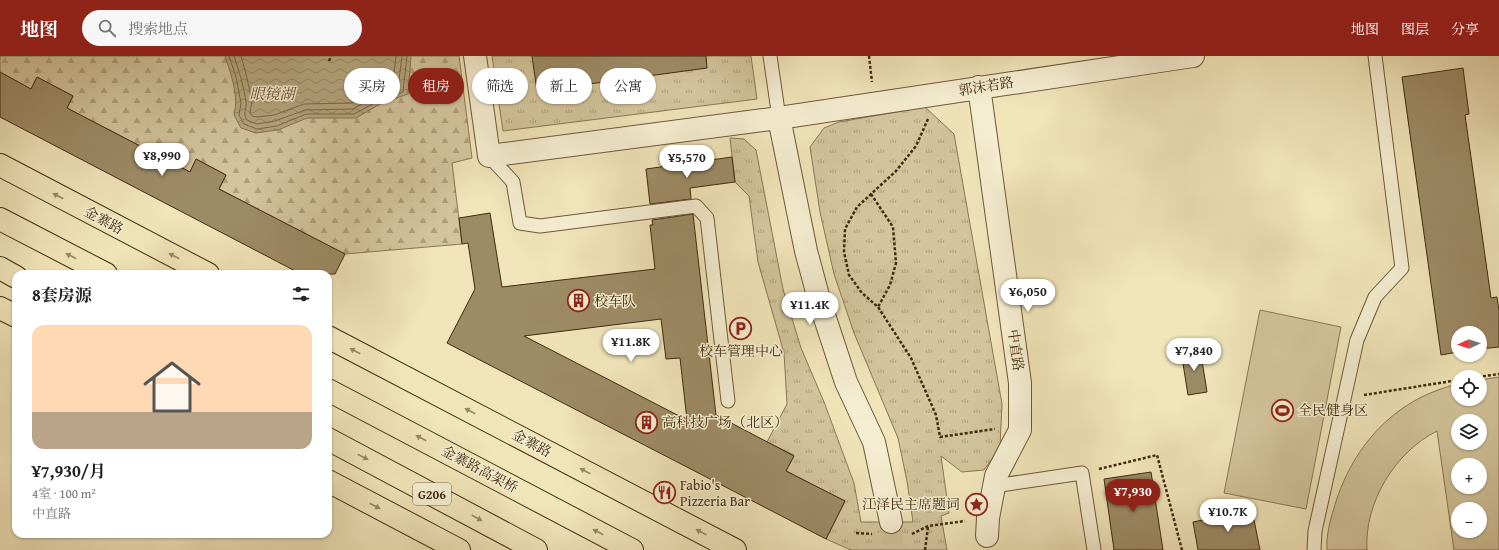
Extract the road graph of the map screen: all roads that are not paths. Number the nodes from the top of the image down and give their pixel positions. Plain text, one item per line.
1 (475, 56) edge
2 (770, 56) edge
3 (1193, 56) edge
4 (1374, 56) edge
5 (1151, 59) edge
6 (979, 87) junction
7 (779, 118) junction
8 (489, 156) junction
9 (0, 165) edge
10 (0, 219) edge
11 (0, 268) edge
12 (98, 270) edge
13 (200, 270) edge
14 (12, 275) edge
15 (0, 308) edge
16 (12, 314) edge
17 (332, 339) edge
18 (332, 392) edge
19 (728, 401) dead end
20 (332, 441) edge
21 (332, 483) edge
22 (994, 486) junction
23 (987, 527) road end
24 (885, 528) tunnel mouth
25 (459, 550) edge
26 (536, 550) edge
27 (632, 550) edge
28 (735, 550) edge
29 (1094, 550) edge
30 (1314, 550) edge

1 - 8 street
2 - 7 lane
3 - 5 street, 郭沫若路
4 - 30 lane
5 - 6 street, 郭沫若路
6 - 7 street, 郭沫若路
6 - 22 street, 中直路
7 - 8 street, 郭沫若路
7 - 24 street
8 - 19 lane
13 -> 9 highway, 金寨路
12 -> 10 highway
11 - 14 highway
15 - 16 highway
28 -> 17 highway, 金寨路
27 -> 18 highway, 金寨路高架桥
20 -> 26 highway, G206
21 -> 25 highway
22 - 23 street, 中直路
22 - 29 lane

